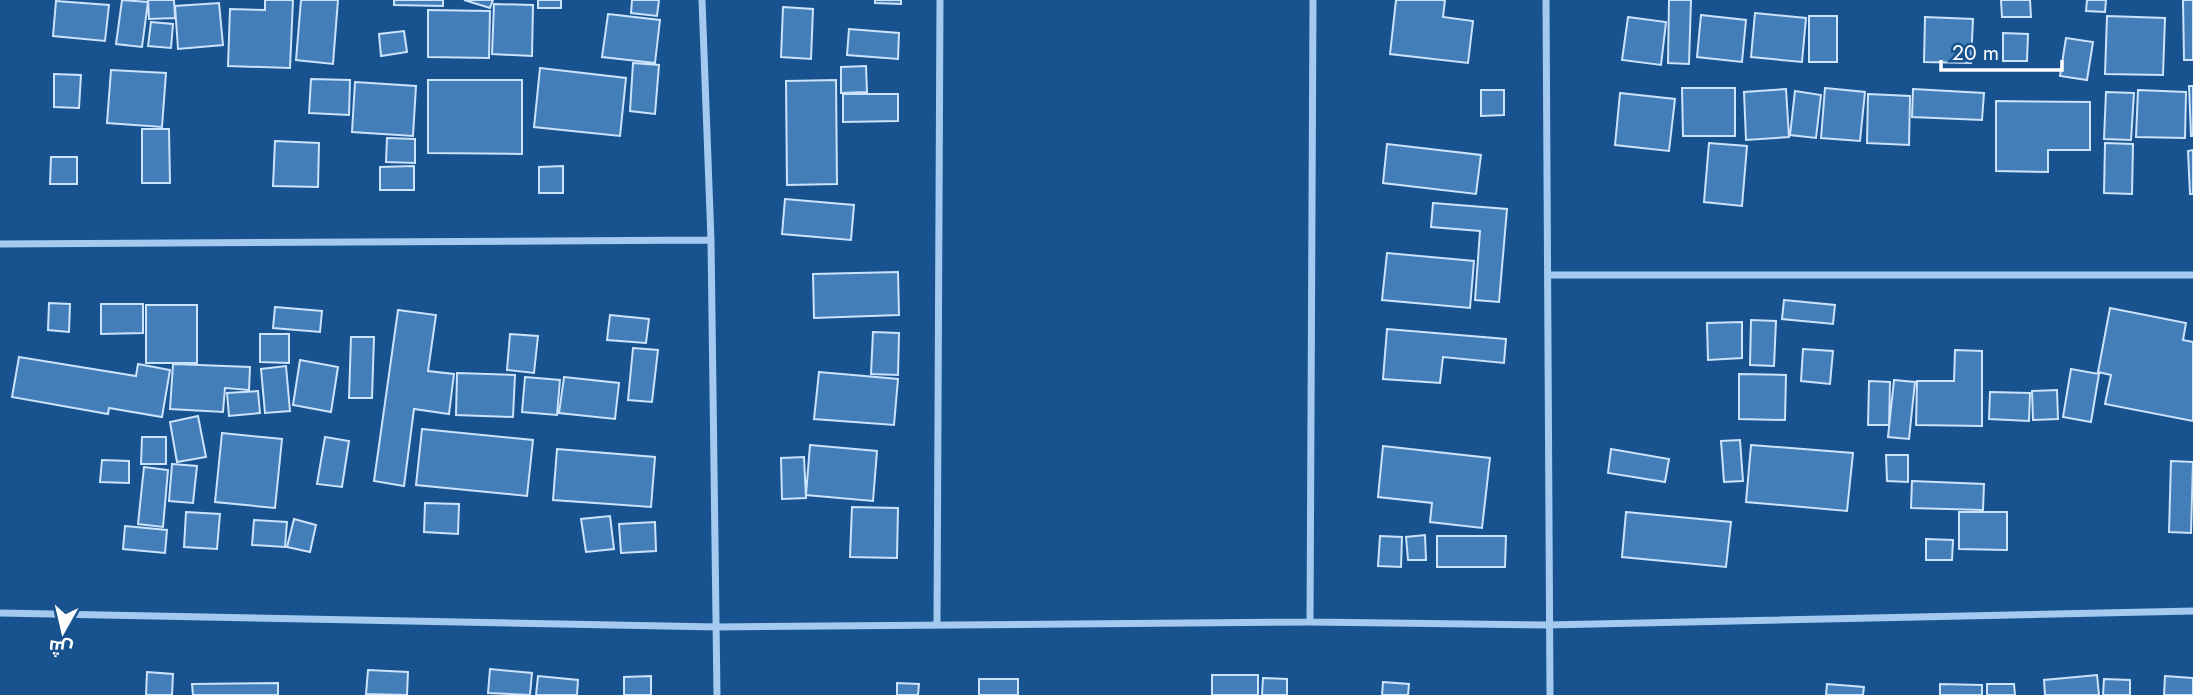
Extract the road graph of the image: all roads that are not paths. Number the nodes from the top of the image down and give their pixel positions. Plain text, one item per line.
1 (702, 0) edge
2 (940, 0) edge
3 (1313, 0) edge
4 (1546, 0) edge
5 (711, 240) junction
6 (0, 244) edge
7 (1550, 275) junction
8 (2193, 275) edge
9 (2193, 611) edge
10 (0, 613) edge
11 (1310, 622) junction
12 (937, 623) junction
13 (1548, 625) junction
14 (717, 628) junction
15 (717, 695) edge
16 (1549, 695) edge

1 - 5 street
2 - 12 street
3 - 11 street
4 - 7 street
5 - 6 street
5 - 14 street
7 - 8 street
7 - 13 street
9 - 13 street
10 - 14 street
11 - 12 street
11 - 13 street
12 - 14 street
13 - 16 street
14 - 15 street

